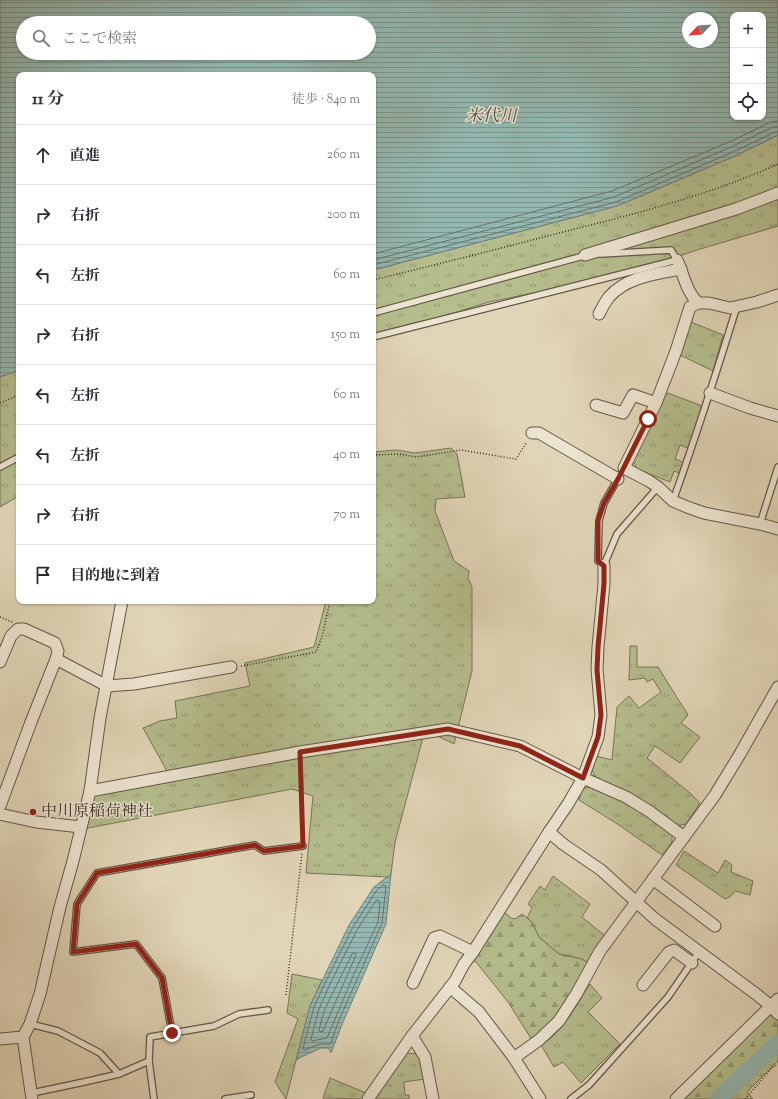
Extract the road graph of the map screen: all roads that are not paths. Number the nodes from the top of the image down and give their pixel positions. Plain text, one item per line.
1 (778, 193) edge
2 (585, 255) junction
3 (679, 265) junction
4 (778, 296) edge
5 (698, 303) junction
6 (737, 306) junction
7 (376, 312) edge
8 (599, 314) dead end
9 (376, 335) edge
10 (710, 393) junction
11 (656, 403) junction
12 (596, 405) dead end
13 (778, 416) edge
14 (532, 433) road end
15 (16, 458) edge
16 (0, 467) edge
17 (778, 467) edge
18 (624, 468) junction
19 (618, 479) junction
20 (658, 487) junction
21 (673, 501) junction
22 (760, 524) junction
23 (778, 529) edge
24 (604, 566) junction
25 (121, 604) edge
26 (56, 659) junction
27 (0, 662) edge
28 (231, 667) road end
29 (107, 686) junction
30 (778, 687) edge
31 (583, 778) junction
32 (90, 791) junction
33 (0, 806) edge
34 (0, 814) edge
35 (81, 827) junction
36 (549, 832) junction
37 (684, 837) junction
38 (303, 846) road end
39 (653, 880) junction
40 (636, 902) junction
41 (715, 926) dead end
42 (473, 952) junction
43 (699, 952) junction
44 (692, 963) junction
45 (413, 983) dead end
46 (643, 985) dead end
47 (450, 987) junction
48 (776, 1008) edge
49 (268, 1010) dead end
50 (30, 1024) junction
51 (172, 1033) junction
52 (412, 1036) junction
53 (24, 1037) junction
54 (0, 1039) edge
55 (514, 1058) junction
56 (149, 1062) junction
57 (119, 1074) junction
58 (251, 1095) dead end
59 (32, 1096) edge
60 (154, 1099) edge
61 (225, 1099) edge
62 (368, 1099) edge
63 (433, 1099) edge
64 (540, 1099) edge
65 (571, 1099) edge
66 (676, 1099) edge

1 - 2 street
2 - 3 lane
2 - 7 lane
3 - 5 street
3 - 8 street
3 - 9 lane
4 - 6 street
5 - 6 street
5 - 11 street
6 - 10 lane
10 - 13 street
10 - 21 lane
11 - 12 street
11 - 18 street
14 - 19 street
15 - 16 lane
17 - 22 lane
18 - 19 lane
18 - 20 street
19 - 24 lane
20 - 21 street
20 - 24 lane
21 - 22 street
22 - 23 street
24 - 31 street
25 - 29 street
26 - 27 street
26 - 29 street
26 - 33 street
28 - 29 street
29 - 32 street
30 - 37 street
31 - 32 street
31 - 36 street
31 - 37 street
32 - 35 street
34 - 35 street
35 - 50 street
36 - 40 street
36 - 42 street
37 - 39 street
38 - 51 lane
39 - 40 street
39 - 41 street
40 - 43 street
40 - 55 street
42 - 45 street
42 - 47 street
43 - 44 lane
43 - 48 street
44 - 46 street
44 - 65 lane
47 - 52 street
47 - 55 street
48 - 66 street
49 - 51 lane
50 - 53 street
50 - 57 lane
51 - 56 lane
52 - 62 street
52 - 63 street
53 - 54 street
53 - 59 street
55 - 64 street
56 - 57 lane
56 - 60 lane
57 - 59 lane
58 - 61 lane

